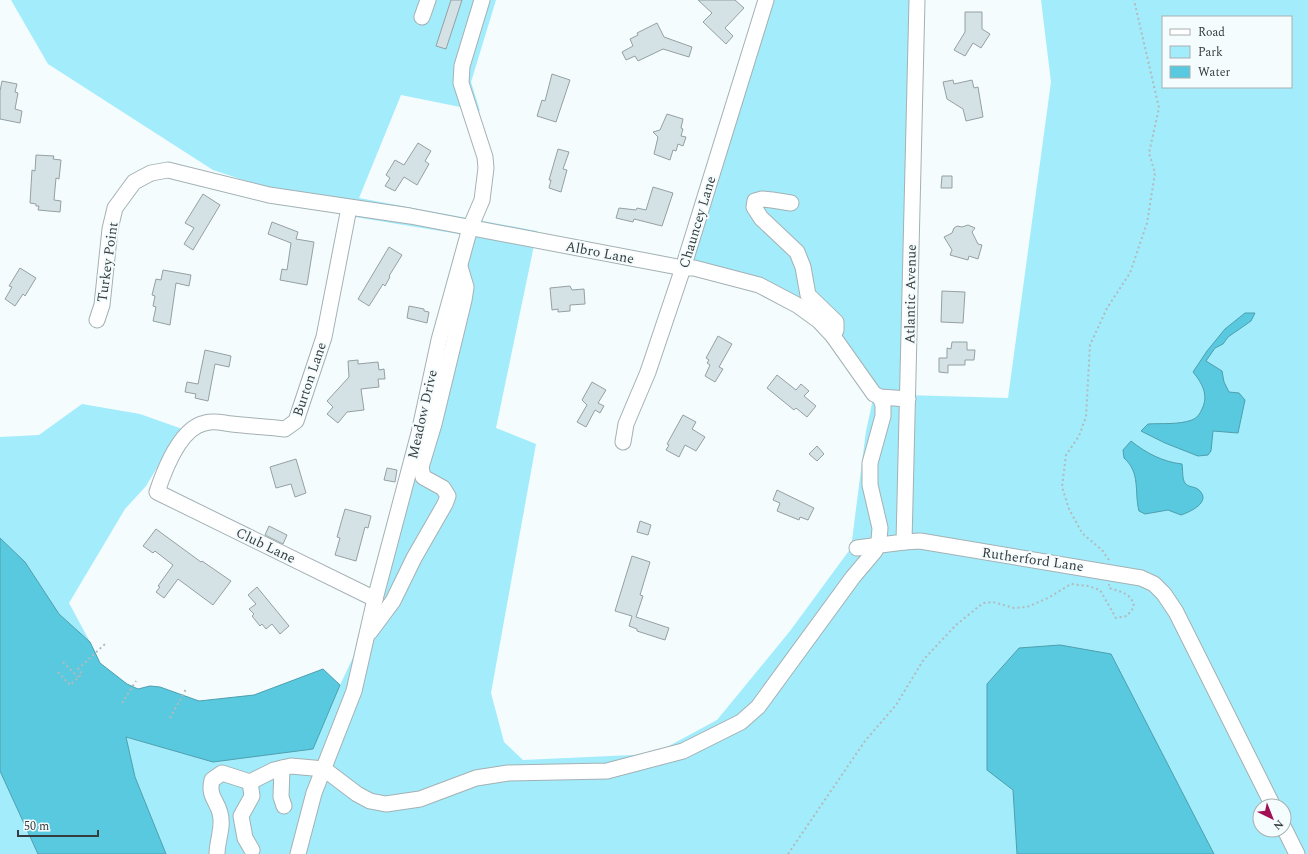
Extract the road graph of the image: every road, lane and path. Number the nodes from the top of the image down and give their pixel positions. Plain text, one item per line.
1 (428, 0) edge
2 (482, 0) edge
3 (766, 0) edge
4 (916, 0) edge
5 (1134, 0) edge
6 (422, 17) dead end
7 (246, 189) joint
8 (791, 203) dead end
9 (349, 208) junction
10 (470, 228) junction
11 (460, 267) junction
12 (683, 268) junction
13 (97, 320) dead end
14 (833, 336) junction
15 (880, 397) junction
16 (908, 400) junction
17 (623, 442) dead end
18 (158, 492) joint
19 (904, 542) junction
20 (877, 546) junction
21 (857, 548) dead end
22 (1107, 571) junction
23 (375, 599) junction
24 (366, 637) junction
25 (105, 644) dead end
26 (63, 662) dead end
27 (58, 672) dead end
28 (78, 677) junction
29 (136, 681) dead end
30 (186, 689) dead end
31 (122, 703) dead end
32 (170, 718) dead end
33 (282, 768) junction
34 (324, 769) junction
35 (250, 782) junction
36 (1269, 798) edge
37 (284, 806) dead end
38 (1289, 838) edge
39 (252, 850) dead end
40 (217, 854) edge
41 (298, 854) edge
42 (788, 854) edge
43 (1297, 854) edge

1 - 6 street
2 - 10 street, Meadow Drive
3 - 12 street, Chauncey Lane
4 - 16 street, Atlantic Avenue
5 - 22 path
7 - 9 street, Albro Lane
7 - 13 street, Turkey Point
8 - 14 street
9 - 10 street, Albro Lane
9 - 18 street, Burton Lane
10 - 11 street, Meadow Drive
10 - 12 street, Albro Lane
11 - 23 street, Meadow Drive
11 - 24 street
12 - 14 street, Albro Lane
12 - 17 street, Chauncey Lane
14 - 15 street, Albro Lane
15 - 16 street
15 - 20 street
16 - 19 street, Atlantic Avenue
18 - 23 street, Club Lane
19 - 20 street
19 - 22 street, Rutherford Lane
20 - 21 street
20 - 34 street
22 - 36 street, Rutherford Lane
22 - 42 path
23 - 24 street, Meadow Drive
24 - 34 street, Meadow Drive
25 - 28 path
26 - 28 path
27 - 28 path
29 - 31 path
30 - 32 path
33 - 34 street
33 - 35 street
33 - 37 street
34 - 41 street, Meadow Drive
35 - 39 street
35 - 40 street
38 - 43 street

